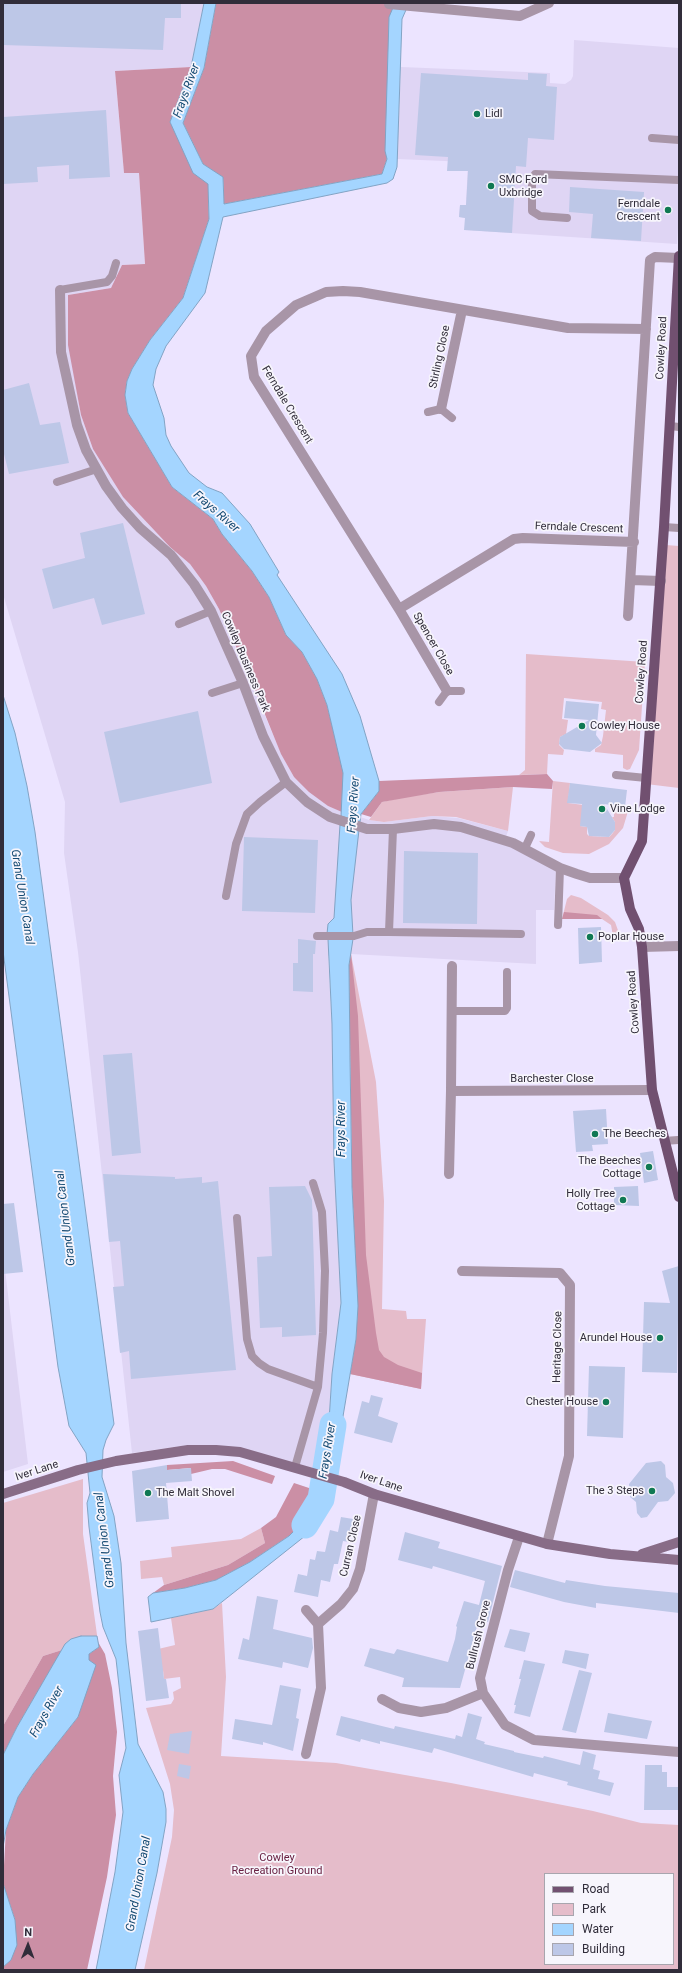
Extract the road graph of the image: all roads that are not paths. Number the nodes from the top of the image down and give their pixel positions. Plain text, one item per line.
1 (549, 3) edge
2 (389, 4) dead end
3 (652, 138) dead end
4 (679, 140) edge
5 (679, 180) edge
6 (567, 218) dead end
7 (679, 257) edge
8 (116, 263) dead end
9 (60, 290) joint
10 (462, 310) junction
11 (646, 329) junction
12 (441, 409) junction
13 (428, 412) dead end
14 (452, 418) dead end
15 (675, 426) edge
16 (96, 469) junction
17 (57, 482) dead end
18 (664, 527) junction
19 (679, 528) edge
20 (634, 542) junction
21 (632, 580) junction
22 (661, 581) junction
23 (399, 609) junction
24 (211, 611) junction
25 (628, 616) dead end
26 (179, 624) dead end
27 (243, 683) junction
28 (447, 691) junction
29 (461, 691) dead end
30 (212, 692) dead end
31 (439, 702) dead end
32 (616, 775) dead end
33 (646, 778) junction
34 (286, 782) junction
35 (392, 829) junction
36 (531, 835) dead end
37 (525, 848) junction
38 (560, 868) junction
39 (624, 878) junction
40 (226, 896) dead end
41 (558, 924) dead end
42 (389, 932) junction
43 (521, 934) dead end
44 (317, 936) dead end
45 (679, 946) edge
46 (642, 947) junction
47 (452, 966) dead end
48 (507, 972) dead end
49 (452, 1011) junction
50 (652, 1090) junction
51 (451, 1091) junction
52 (678, 1140) edge
53 (664, 1141) junction
54 (448, 1174) dead end
55 (313, 1183) dead end
56 (679, 1197) edge
57 (237, 1218) dead end
58 (462, 1271) dead end
59 (318, 1387) junction
60 (295, 1467) junction
61 (3, 1494) edge
62 (374, 1494) junction
63 (519, 1537) junction
64 (679, 1542) edge
65 (547, 1544) junction
66 (638, 1555) junction
67 (679, 1560) edge
68 (306, 1610) dead end
69 (318, 1624) junction
70 (484, 1693) junction
71 (382, 1700) dead end
72 (679, 1752) edge
73 (306, 1754) dead end

1 - 2 street
3 - 4 lane
5 - 6 lane
7 - 11 street, Cowley Road
7 - 15 main road, Cowley Road
8 - 9 lane
9 - 16 street, Cowley Business Park
10 - 11 street, Ferndale Crescent
10 - 12 street, Stirling Close
10 - 23 street, Ferndale Crescent
11 - 20 street, Cowley Road
12 - 13 lane
12 - 14 lane
15 - 18 main road, Cowley Road
16 - 17 lane
16 - 24 street, Cowley Business Park
18 - 19 lane
18 - 22 main road, Cowley Road
20 - 21 street, Cowley Road
20 - 23 street, Ferndale Crescent
21 - 22 street
21 - 25 street, Cowley Road
22 - 33 main road, Cowley Road
23 - 28 street, Spencer Close
24 - 26 lane
24 - 27 street, Cowley Business Park
27 - 30 lane
27 - 34 street, Cowley Business Park
28 - 29 lane
28 - 31 lane
32 - 33 lane
33 - 39 main road, Cowley Road
34 - 35 street, Cowley Business Park
34 - 40 lane
35 - 37 street
35 - 42 lane
36 - 37 lane
37 - 38 street
38 - 39 street
38 - 41 lane
39 - 46 main road, Cowley Road
42 - 43 lane
42 - 44 lane
45 - 46 street
46 - 50 main road, Cowley Road
47 - 49 street
48 - 49 lane
49 - 51 street
50 - 51 street, Barchester Close
50 - 53 main road, Cowley Road
51 - 54 street
52 - 53 lane
53 - 56 main road, Cowley Road
55 - 59 lane
57 - 59 lane
58 - 65 street, Heritage Close
59 - 60 lane
60 - 61 main road, Iver Lane
60 - 62 main road, Iver Lane
62 - 63 main road, Iver Lane
62 - 69 street, Curran Close
63 - 65 main road, Iver Lane
63 - 70 street, Bullrush Grove
64 - 66 main road, Iver Lane
65 - 66 main road, Iver Lane
66 - 67 main road, Iver Lane
68 - 69 street
69 - 73 street
70 - 71 street
70 - 72 street, Bullrush Grove

